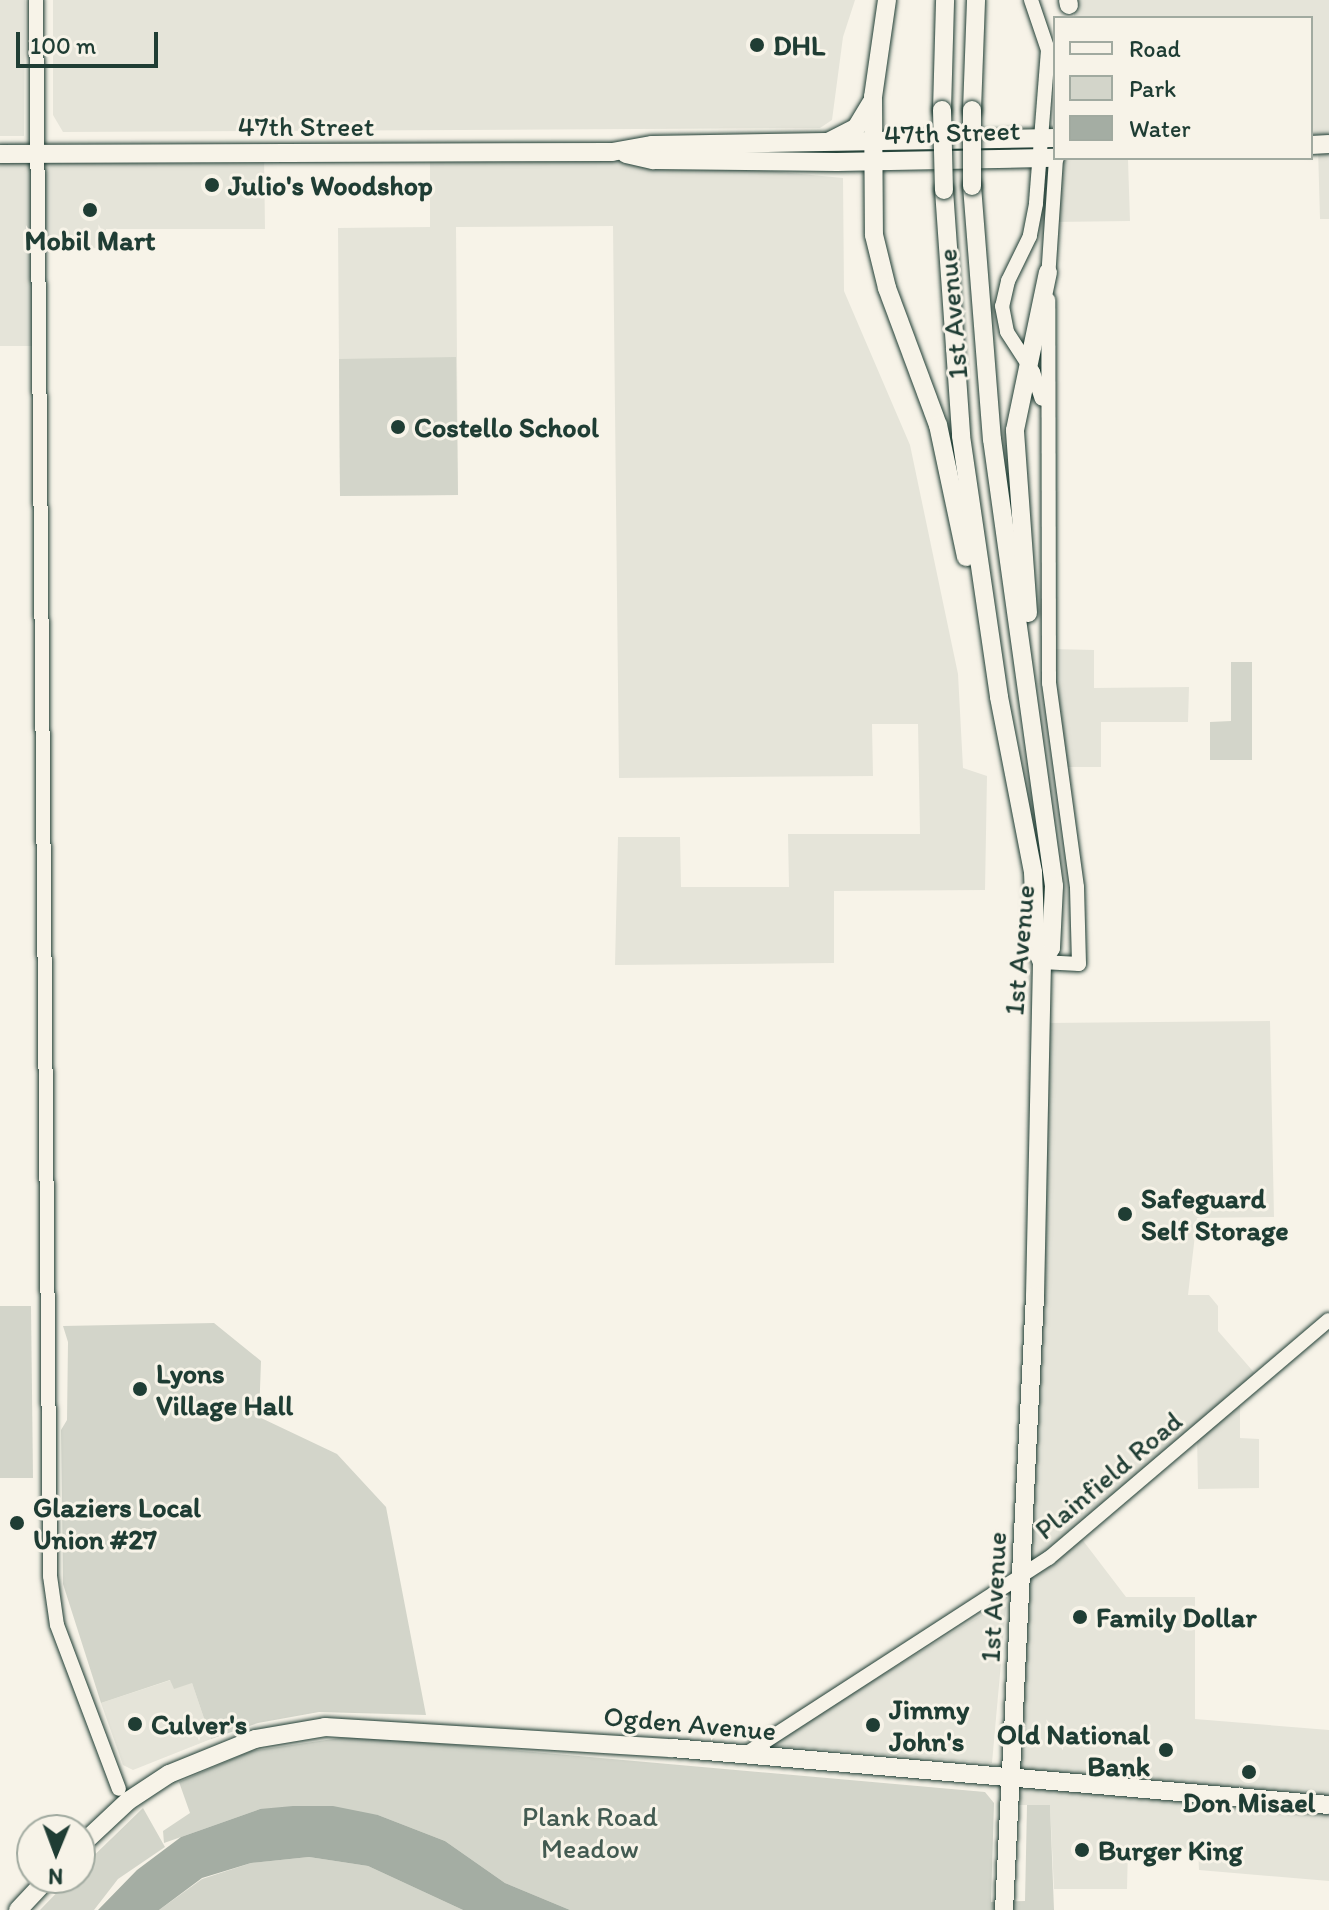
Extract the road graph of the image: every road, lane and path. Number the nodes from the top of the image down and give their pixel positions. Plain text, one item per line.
1 (36, 0) edge
2 (887, 0) edge
3 (945, 0) edge
4 (976, 0) edge
5 (1031, 0) edge
6 (873, 97) junction
7 (1048, 138) edge
8 (810, 145) junction
9 (612, 152) junction
10 (871, 153) junction
11 (0, 154) edge
12 (37, 154) junction
13 (1050, 158) edge
14 (777, 160) junction
15 (871, 199) junction
16 (1048, 272) junction
17 (1026, 362) junction
18 (1047, 447) junction
19 (1005, 728) junction
20 (1038, 752) junction
21 (1042, 962) junction
22 (1329, 1320) edge
23 (1022, 1578) junction
24 (744, 1755) junction
25 (1013, 1779) junction
26 (119, 1789) dead end
27 (1329, 1805) edge
28 (96, 1831) edge
29 (33, 1894) edge
30 (18, 1910) edge
31 (1004, 1910) edge

1 - 12 street
2 - 6 main road
3 - 19 main road, 1st Avenue, bridge
4 - 20 main road, 1st Avenue, bridge
5 - 7 street
6 - 8 main road
6 - 10 main road
7 - 10 main road, 47th Street
7 - 13 street
8 - 9 main road, 47th Street
8 - 10 main road, 47th Street
9 - 12 main road, 47th Street
9 - 14 main road, 47th Street
10 - 13 main road, 47th Street
10 - 14 main road, 47th Street
10 - 15 main road
11 - 12 main road, 47th Street
12 - 26 street
13 - 16 street
13 - 17 street
14 - 15 main road
15 - 19 main road
16 - 17 main road
16 - 18 street
17 - 18 street
17 - 20 main road
18 - 21 street
19 - 21 main road, 1st Avenue
20 - 21 main road, 1st Avenue
21 - 23 main road, 1st Avenue
22 - 23 street, Plainfield Road
23 - 24 street, Plainfield Road
23 - 25 main road, 1st Avenue
24 - 25 main road, Ogden Avenue
24 - 28 main road, Ogden Avenue
25 - 27 main road, Ogden Avenue
25 - 31 main road, 1st Avenue
29 - 30 main road

